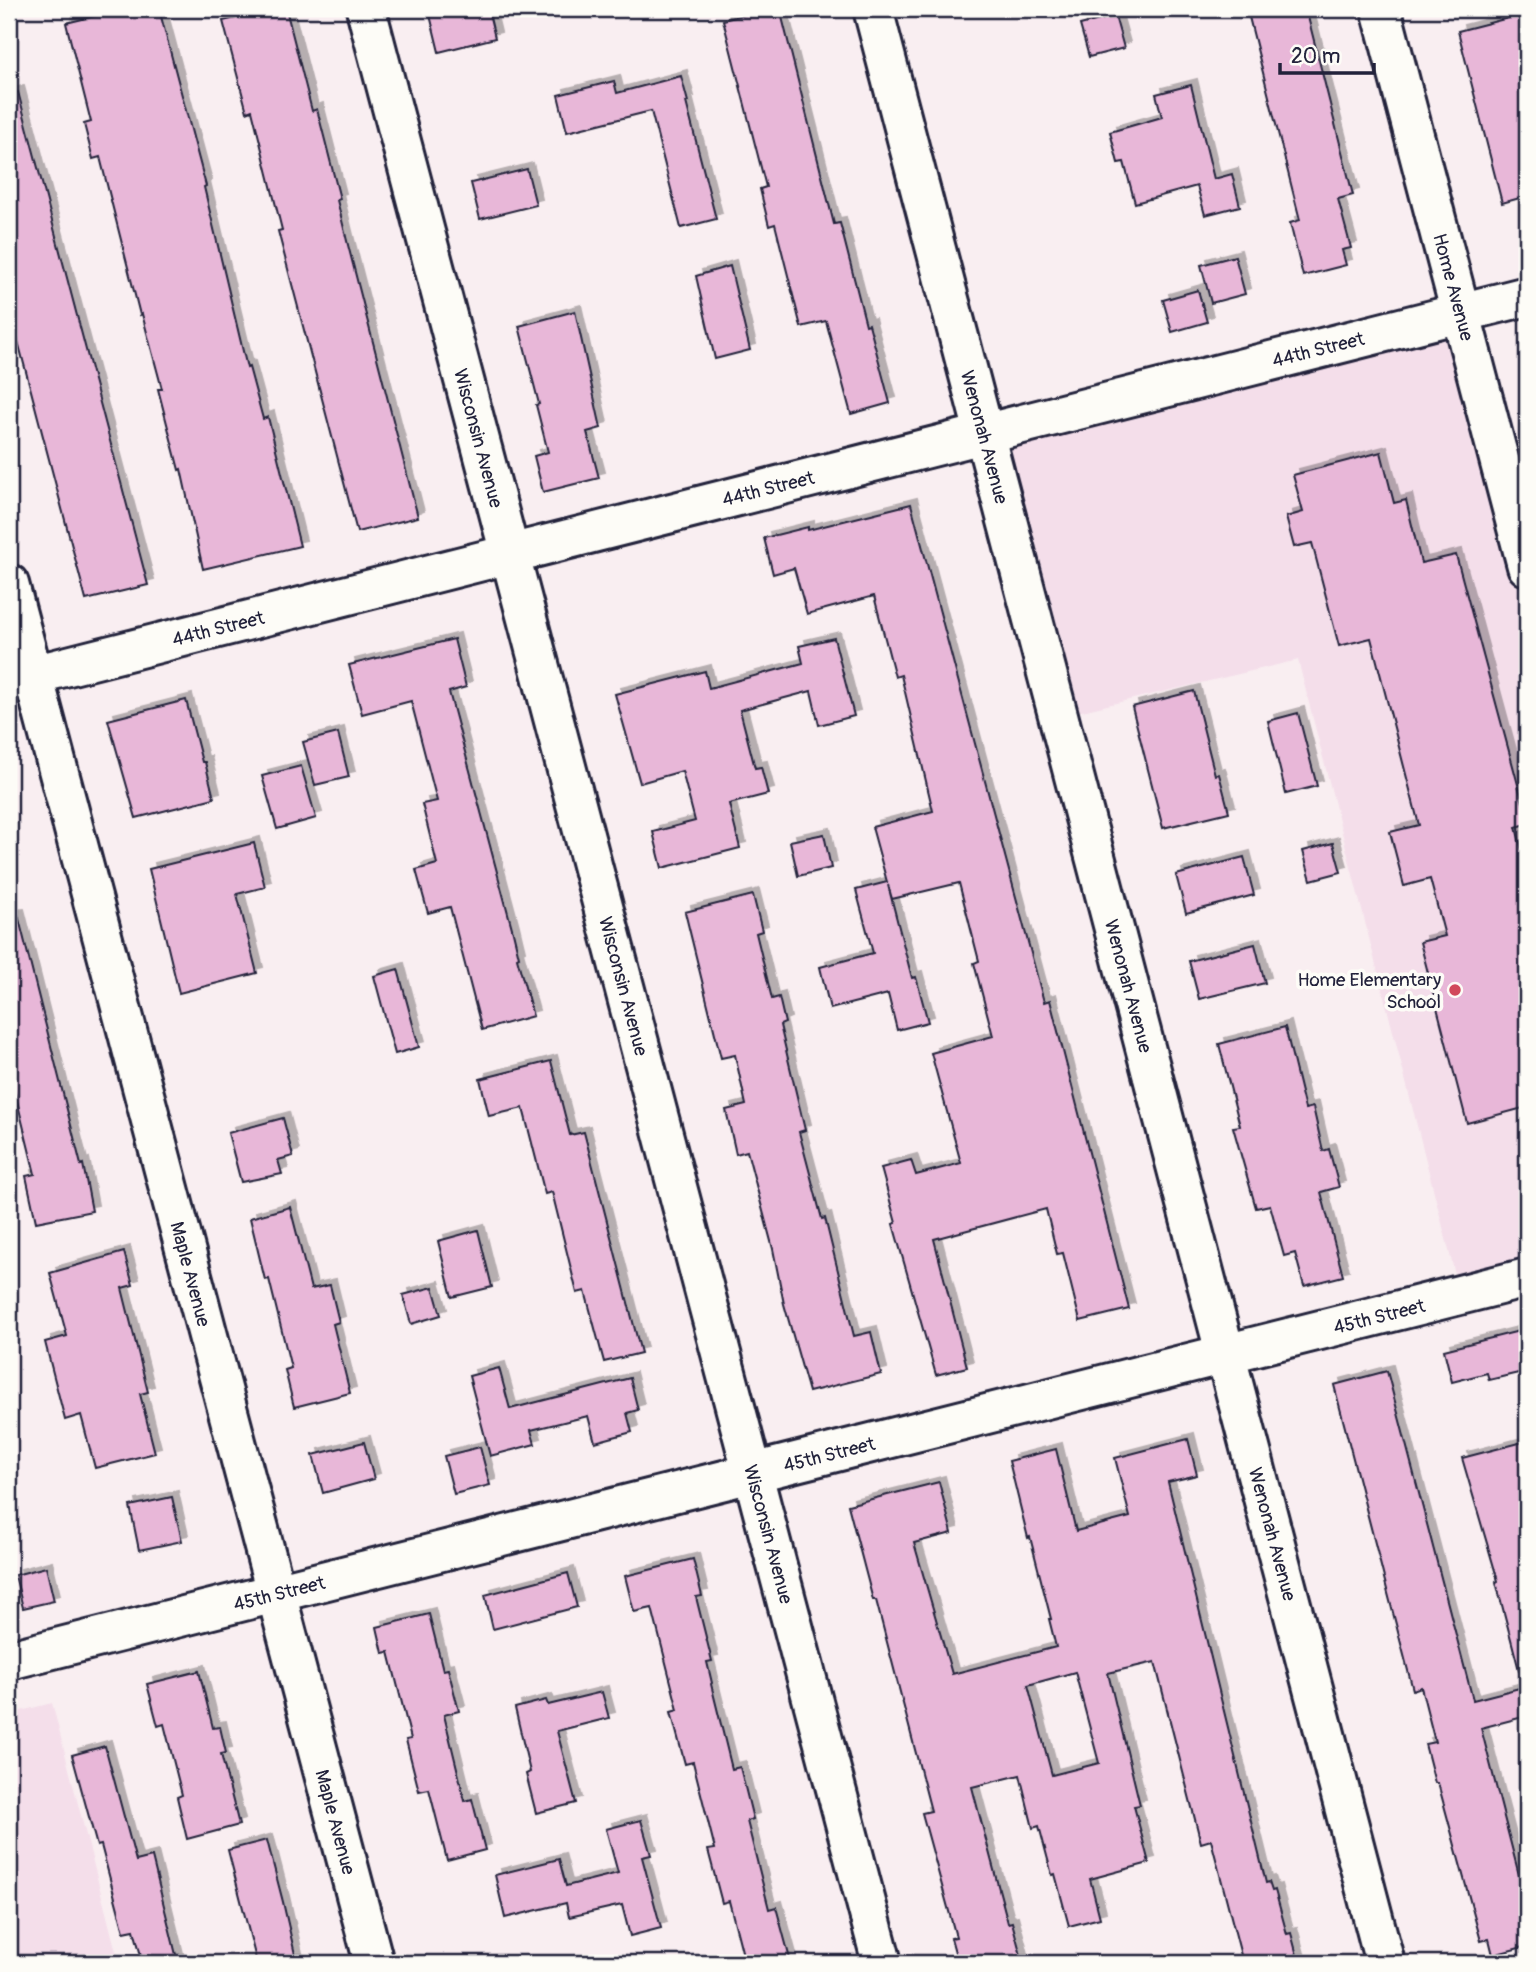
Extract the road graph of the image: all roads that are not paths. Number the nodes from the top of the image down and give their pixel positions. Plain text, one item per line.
1 (366, 9) edge
2 (873, 9) edge
3 (1381, 9) edge
4 (1527, 296) edge
5 (1461, 313) junction
6 (984, 433) junction
7 (510, 554) junction
8 (1527, 566) edge
9 (9, 584) edge
10 (21, 678) edge
11 (1527, 1278) edge
12 (1226, 1354) junction
13 (753, 1473) junction
14 (276, 1594) junction
15 (9, 1660) edge
16 (374, 1963) edge
17 (882, 1963) edge
18 (1385, 1963) edge

1 - 7 street, Wisconsin Avenue
2 - 6 street, Wenonah Avenue
3 - 5 street, Home Avenue
4 - 5 street, 44th Street
5 - 6 street, 44th Street
5 - 8 street, Home Avenue
6 - 7 street, 44th Street
6 - 12 street, Wenonah Avenue
7 - 10 street, 44th Street
7 - 13 street, Wisconsin Avenue
9 - 10 street, Maple Avenue
10 - 14 street, Maple Avenue
11 - 12 street, 45th Street
12 - 13 street, 45th Street
12 - 18 street, Wenonah Avenue
13 - 14 street, 45th Street
13 - 17 street, Wisconsin Avenue
14 - 15 street, 45th Street
14 - 16 street, Maple Avenue

